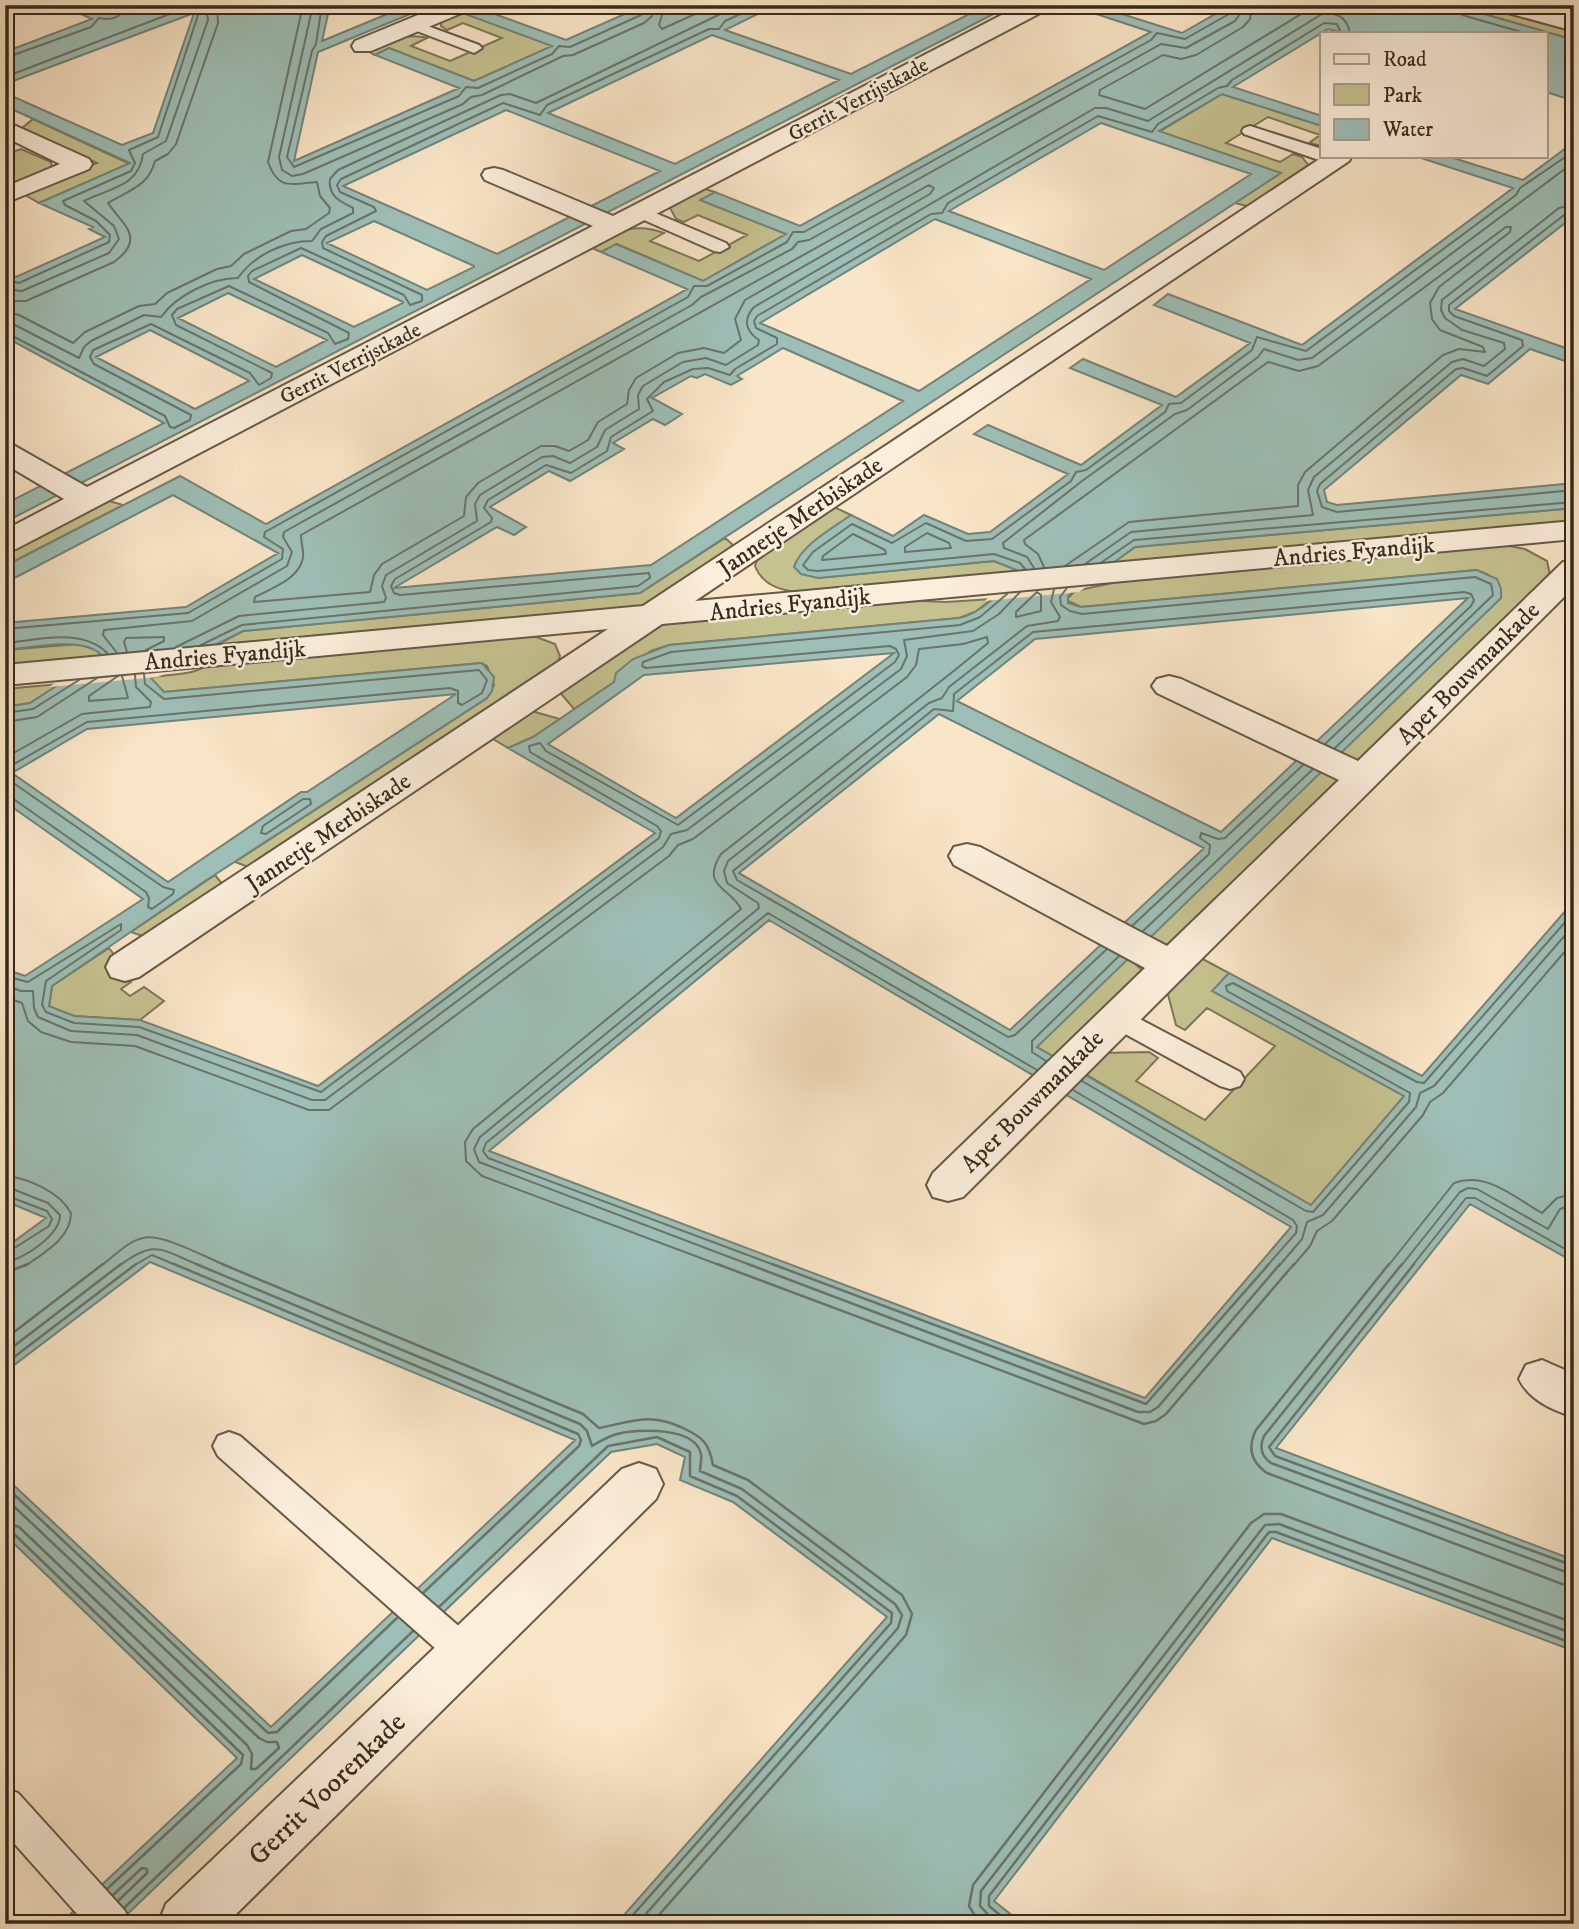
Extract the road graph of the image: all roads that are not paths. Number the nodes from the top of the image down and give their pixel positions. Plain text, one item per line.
1 (461, 5) edge
2 (1038, 5) edge
3 (1506, 5) edge
4 (1574, 24) edge
5 (414, 25) junction
6 (363, 46) dead end
7 (474, 48) dead end
8 (5, 128) edge
9 (1250, 131) dead end
10 (1320, 153) edge
11 (1327, 158) edge
12 (494, 175) dead end
13 (5, 196) edge
14 (641, 212) junction
15 (609, 223) junction
16 (720, 247) dead end
17 (5, 452) edge
18 (80, 496) junction
19 (1574, 530) edge
20 (5, 542) edge
21 (1574, 569) edge
22 (649, 617) junction
23 (5, 675) edge
24 (1169, 686) dead end
25 (1354, 774) junction
26 (967, 856) dead end
27 (1161, 961) junction
28 (125, 967) dead end
29 (1117, 1017) junction
30 (1230, 1079) dead end
31 (948, 1185) dead end
32 (229, 1446) dead end
33 (639, 1484) dead end
34 (456, 1645) junction
35 (5, 1806) edge
36 (112, 1924) edge
37 (186, 1924) edge

1 - 5 street
2 - 14 street, Gerrit Verrijstkade
3 - 4 street
5 - 6 street
5 - 7 lane
8 - 13 street
9 - 10 lane, Jannetje Merbiskade
11 - 22 street, Jannetje Merbiskade
12 - 15 street
14 - 15 street, Gerrit Verrijstkade
14 - 16 lane
15 - 18 street, Gerrit Verrijstkade
17 - 18 street
18 - 20 street, Gerrit Verrijstkade
19 - 22 street, Andries Fyandijk
21 - 25 street, Aper Bouwmankade
22 - 23 street, Andries Fyandijk
22 - 28 street, Jannetje Merbiskade
24 - 25 street
25 - 27 street, Aper Bouwmankade
26 - 27 street
27 - 29 street, Aper Bouwmankade
29 - 30 lane, Aper Bouwmankade
29 - 31 street, Aper Bouwmankade
32 - 34 lane
33 - 34 street, Gerrit Voorenkade
34 - 37 street, Gerrit Voorenkade
35 - 36 lane

